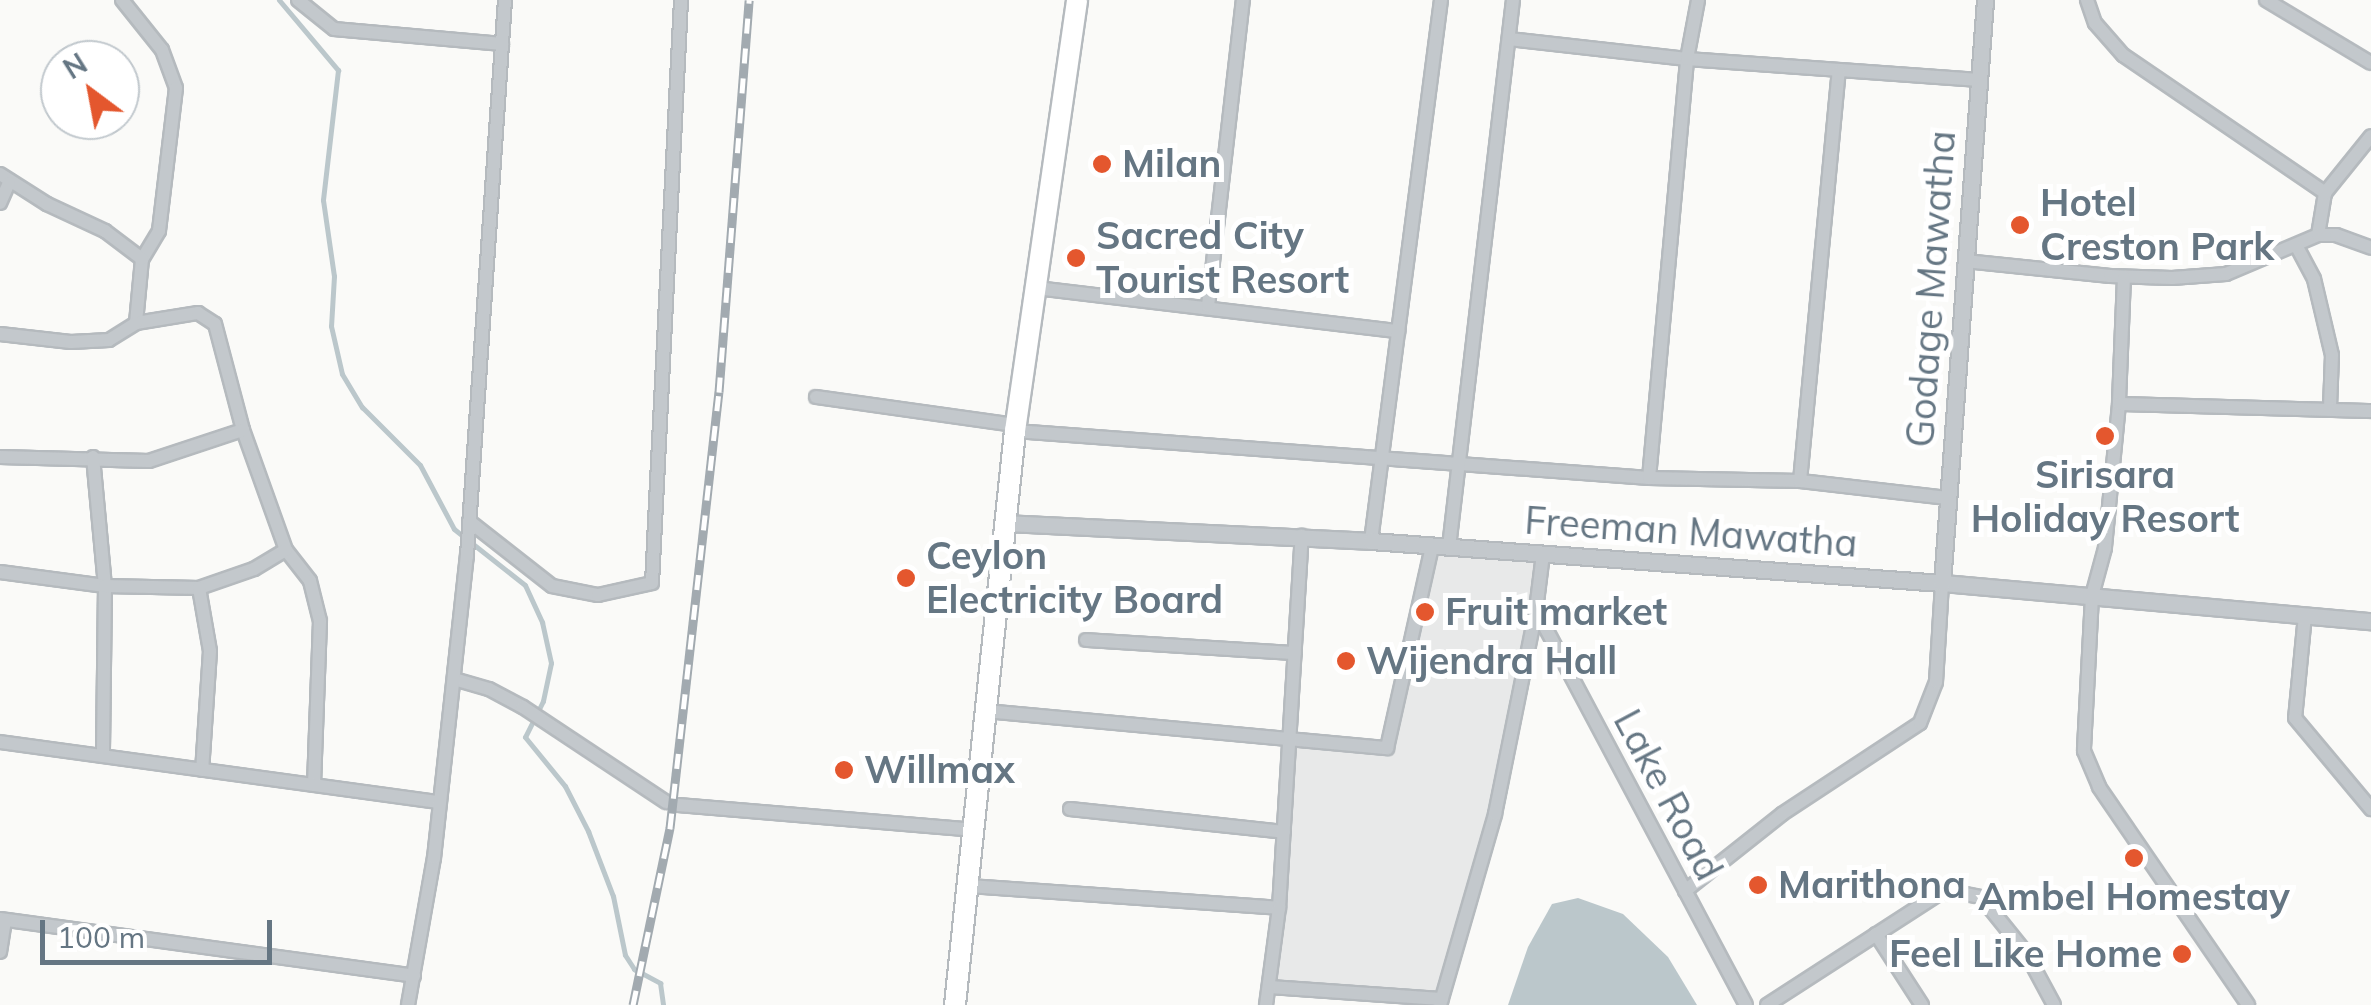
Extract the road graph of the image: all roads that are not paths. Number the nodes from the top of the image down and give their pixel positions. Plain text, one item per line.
1 (122, 0) edge
2 (298, 0) edge
3 (505, 0) edge
4 (682, 0) edge
5 (1077, 0) edge
6 (1243, 0) edge
7 (1441, 0) edge
8 (1514, 0) edge
9 (1698, 0) edge
10 (1985, 0) edge
11 (2087, 0) edge
12 (2266, 0) edge
13 (1509, 38) junction
14 (502, 44) junction
15 (1687, 60) junction
16 (2371, 62) edge
17 (1839, 72) junction
18 (1979, 80) junction
19 (2371, 136) edge
20 (4, 178) edge
21 (2325, 193) junction
22 (0, 203) edge
23 (2318, 234) junction
24 (2296, 245) junction
25 (2371, 248) edge
26 (142, 259) junction
27 (1965, 261) junction
28 (2124, 277) junction
29 (1036, 288) junction
30 (1208, 306) junction
31 (136, 323) junction
32 (1398, 331) junction
33 (0, 334) edge
34 (816, 397) dead end
35 (2119, 404) junction
36 (2330, 408) junction
37 (2371, 411) edge
38 (1015, 428) junction
39 (243, 430) junction
40 (93, 456) junction
41 (0, 457) edge
42 (1382, 460) junction
43 (1459, 464) junction
44 (1649, 478) junction
45 (1800, 481) junction
46 (1948, 498) junction
47 (1005, 523) junction
48 (469, 526) junction
49 (1302, 536) junction
50 (1371, 541) junction
51 (1432, 546) junction
52 (1450, 547) junction
53 (286, 550) junction
54 (1543, 554) junction
55 (0, 572) edge
56 (1942, 583) junction
57 (105, 586) junction
58 (199, 588) junction
59 (2092, 596) junction
60 (1536, 610) junction
61 (2305, 615) junction
62 (2371, 621) edge
63 (1086, 640) dead end
64 (1295, 653) junction
65 (454, 679) junction
66 (986, 711) junction
67 (1290, 738) junction
68 (0, 742) edge
69 (102, 756) junction
70 (202, 770) junction
71 (314, 785) junction
72 (440, 802) junction
73 (1070, 809) dead end
74 (2371, 809) edge
75 (973, 830) junction
76 (1284, 832) junction
77 (968, 886) junction
78 (1685, 892) junction
79 (1279, 908) junction
80 (3, 920) edge
81 (1876, 934) junction
82 (0, 952) edge
83 (414, 976) junction
84 (1268, 987) junction
85 (1441, 1002) edge
86 (408, 1005) edge
87 (955, 1005) edge
88 (1266, 1005) edge
89 (1746, 1005) edge
90 (1767, 1005) edge
91 (1922, 1005) edge
92 (2054, 1005) edge
93 (2248, 1005) edge

1 - 26 street
2 - 14 street
3 - 14 street
4 - 48 street
5 - 29 main road
6 - 30 street
7 - 32 street
8 - 13 street
9 - 15 street
10 - 18 street, Godage Mawatha
11 - 21 street
12 - 16 street
13 - 15 street
13 - 43 street
14 - 48 street
15 - 17 street
15 - 44 street
17 - 18 street
17 - 45 street
18 - 27 street, Godage Mawatha
19 - 21 street
20 - 22 street
20 - 26 street
21 - 23 street
23 - 24 street
23 - 25 street
24 - 28 street
24 - 36 street
26 - 31 street
27 - 28 street
27 - 46 street, Godage Mawatha
28 - 35 street
29 - 30 street
29 - 38 main road
30 - 32 street
31 - 33 street
31 - 39 street
32 - 42 street
34 - 38 street
35 - 36 street
35 - 59 street
36 - 37 street
38 - 42 street
38 - 47 main road
39 - 40 street
39 - 53 street
40 - 41 street
40 - 57 street
42 - 43 street
42 - 50 street
43 - 44 street
43 - 52 street
44 - 45 street
45 - 46 street
46 - 56 street, Godage Mawatha
47 - 49 street, Freeman Mawatha
47 - 66 main road
48 - 65 street
49 - 50 street, Freeman Mawatha
49 - 64 street
50 - 51 street, Freeman Mawatha
51 - 52 street, Freeman Mawatha
51 - 67 street
52 - 54 street, Freeman Mawatha
53 - 58 street
53 - 71 street
54 - 56 street, Freeman Mawatha
54 - 60 street
55 - 57 street
56 - 59 street, Freeman Mawatha
56 - 78 street
57 - 58 street
57 - 69 street
58 - 70 street
59 - 61 street, Freeman Mawatha
59 - 93 street
60 - 78 street, Lake Road
60 - 85 street
61 - 62 street, Freeman Mawatha
61 - 74 street
63 - 64 street
64 - 67 street
65 - 72 street
65 - 75 street
66 - 67 street
66 - 75 main road
67 - 76 street
68 - 69 street
69 - 70 street
70 - 71 street
71 - 72 street
72 - 83 street
73 - 76 street
75 - 77 main road
76 - 79 street
77 - 79 street
77 - 87 main road
78 - 89 street, Lake Road
79 - 84 street
80 - 82 street
80 - 83 street
81 - 90 street
81 - 91 street
81 - 92 street
83 - 86 street
84 - 85 street
84 - 88 street

